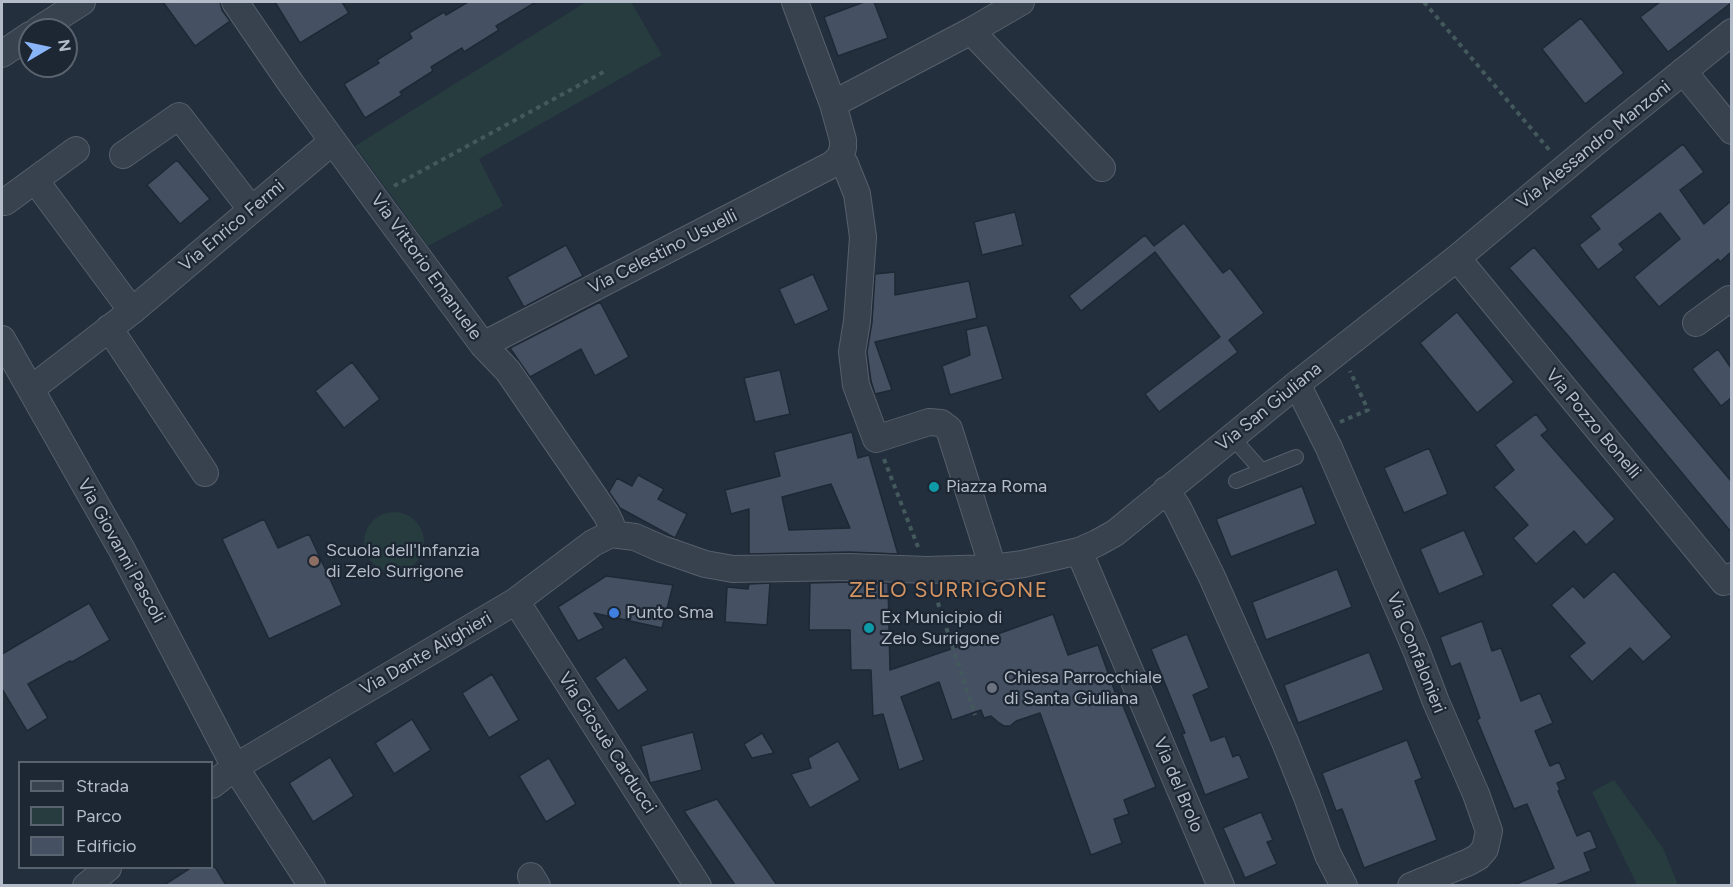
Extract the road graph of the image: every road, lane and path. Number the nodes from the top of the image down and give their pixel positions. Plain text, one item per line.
1 (82, 2) edge
2 (235, 2) edge
3 (795, 2) edge
4 (1021, 2) edge
5 (1424, 2) edge
6 (57, 18) edge
7 (971, 31) junction
8 (1731, 32) edge
9 (18, 43) edge
10 (2, 54) edge
11 (607, 70) dead end
12 (1683, 71) junction
13 (833, 104) junction
14 (1731, 131) edge
15 (333, 141) junction
16 (76, 150) dead end
17 (123, 155) dead end
18 (840, 157) junction
19 (1102, 168) dead end
20 (1566, 168) junction
21 (35, 180) junction
22 (375, 199) junction
23 (5, 202) dead end
24 (251, 209) junction
25 (1456, 258) junction
26 (1730, 300) edge
27 (132, 311) junction
28 (1696, 323) dead end
29 (109, 328) junction
30 (2, 339) edge
31 (483, 345) junction
32 (1340, 350) junction
33 (1297, 384) junction
34 (31, 389) junction
35 (1320, 431) junction
36 (1232, 437) junction
37 (876, 439) junction
38 (1296, 457) dead end
39 (1262, 471) junction
40 (205, 472) dead end
41 (1236, 481) dead end
42 (1166, 490) junction
43 (611, 534) junction
44 (1079, 551) junction
45 (993, 568) junction
46 (927, 570) junction
47 (1731, 576) edge
48 (516, 601) junction
49 (975, 715) dead end
50 (235, 767) junction
51 (213, 784) edge
52 (106, 869) edge
53 (86, 885) edge
54 (312, 885) edge
55 (698, 885) edge
56 (1221, 885) edge
57 (1344, 885) edge
58 (1411, 885) edge

1 - 6 street
2 - 15 street, Via Vittorio Emanuele
3 - 13 street
4 - 7 street
5 - 20 path
7 - 13 street
7 - 19 street
8 - 12 street, Via Alessandro Manzoni
9 - 10 street
11 - 22 path
12 - 14 street
12 - 20 street, Via Alessandro Manzoni
13 - 18 street
15 - 22 street, Via Vittorio Emanuele
15 - 24 street, Via Enrico Fermi
16 - 21 street
17 - 24 street
18 - 31 street, Via Celestino Usuelli
18 - 37 street
20 - 25 street, Via Alessandro Manzoni
21 - 23 street
21 - 27 street
22 - 31 street, Via Vittorio Emanuele
24 - 27 street, Via Enrico Fermi
25 - 32 street, Via San Giuliana
25 - 47 street, Via Pozzo Bonelli
26 - 28 street
27 - 29 street, Via Enrico Fermi
29 - 34 street, Via Enrico Fermi
29 - 40 street
30 - 34 street, Via Giovanni Pascoli
31 - 43 street, Via Vittorio Emanuele
32 - 33 street, Via San Giuliana
32 - 35 path
33 - 35 street, Via Confalonieri
33 - 36 street, Via San Giuliana
34 - 50 street, Via Giovanni Pascoli
35 - 58 street, Via Confalonieri
36 - 39 lane
36 - 42 street, Via San Giuliana
37 - 45 street
37 - 46 path
38 - 39 lane
39 - 41 lane
42 - 44 street, Via San Giuliana
42 - 57 street
43 - 46 street
43 - 48 street, Via Dante Alighieri
44 - 45 street
44 - 56 street, Via del Brolo
45 - 46 street
46 - 49 path
48 - 50 street, Via Dante Alighieri
48 - 55 street, Via Giosuè Carducci
50 - 51 street, Via Dante Alighieri
50 - 54 street, Via Giovanni Pascoli
52 - 53 street

